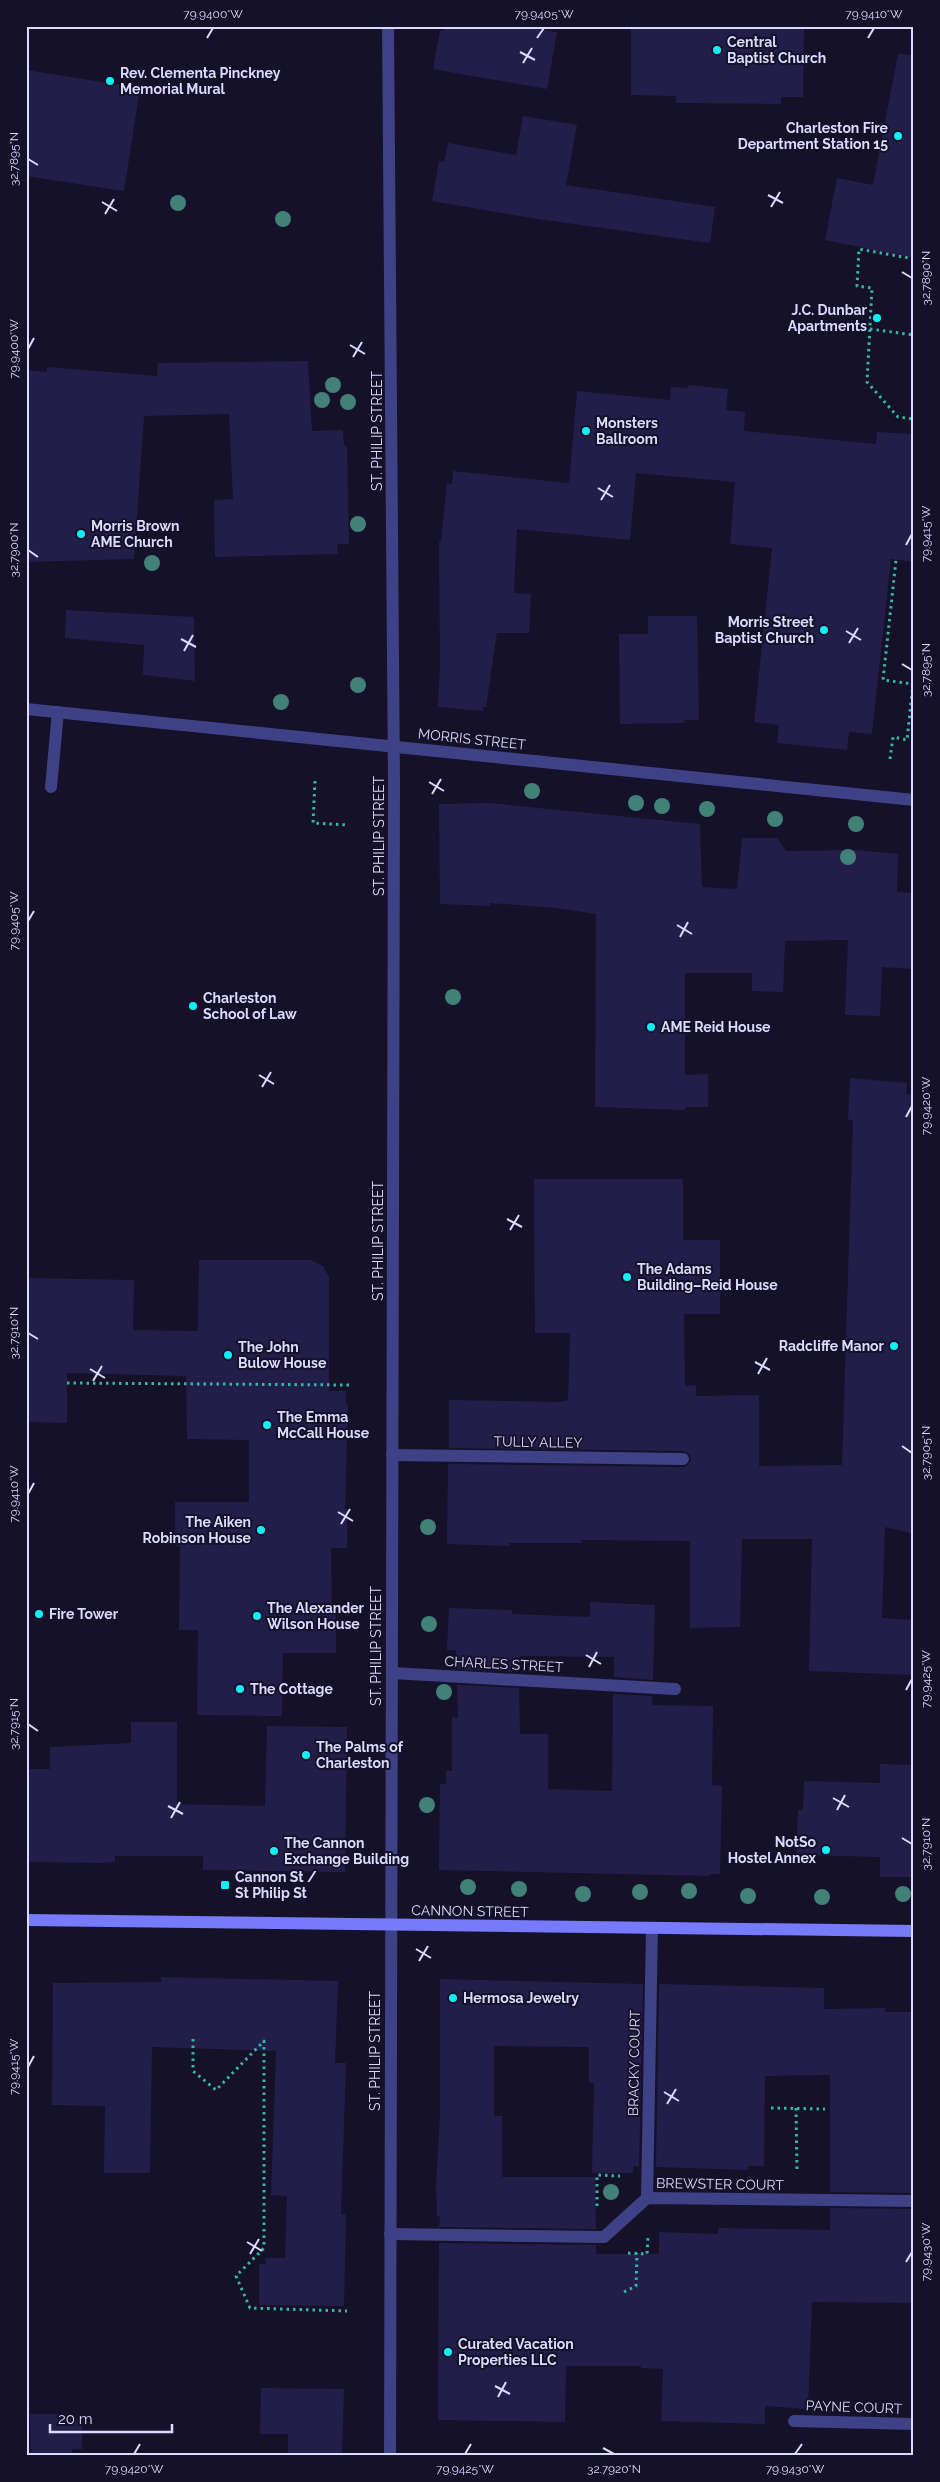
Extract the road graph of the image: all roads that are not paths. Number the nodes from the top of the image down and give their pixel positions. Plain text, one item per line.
1 (388, 26) edge
2 (26, 709) edge
3 (58, 712) junction
4 (394, 746) junction
5 (51, 787) dead end
6 (914, 800) edge
7 (392, 1455) junction
8 (683, 1459) dead end
9 (392, 1673) junction
10 (675, 1689) dead end
11 (26, 1920) edge
12 (390, 1925) junction
13 (652, 1928) junction
14 (914, 1931) edge
15 (647, 2198) junction
16 (914, 2201) edge
17 (390, 2234) junction
18 (794, 2420) dead end
19 (914, 2424) edge
20 (390, 2456) edge

1 - 4 street, ST. PHILIP STREET
2 - 3 street, MORRIS STREET
3 - 4 street, MORRIS STREET
3 - 5 street
4 - 6 street, MORRIS STREET
4 - 7 street, ST. PHILIP STREET
7 - 8 street, TULLY ALLEY
7 - 9 street, ST. PHILIP STREET
9 - 10 street, CHARLES STREET
9 - 12 street, ST. PHILIP STREET
11 - 12 main road, CANNON STREET
12 - 13 main road, CANNON STREET
12 - 17 street, ST. PHILIP STREET
13 - 14 main road, CANNON STREET
13 - 15 street, BRACKY COURT
15 - 16 street, BREWSTER COURT
15 - 17 street, BREWSTER COURT
17 - 20 street, ST. PHILIP STREET
18 - 19 street, PAYNE COURT

